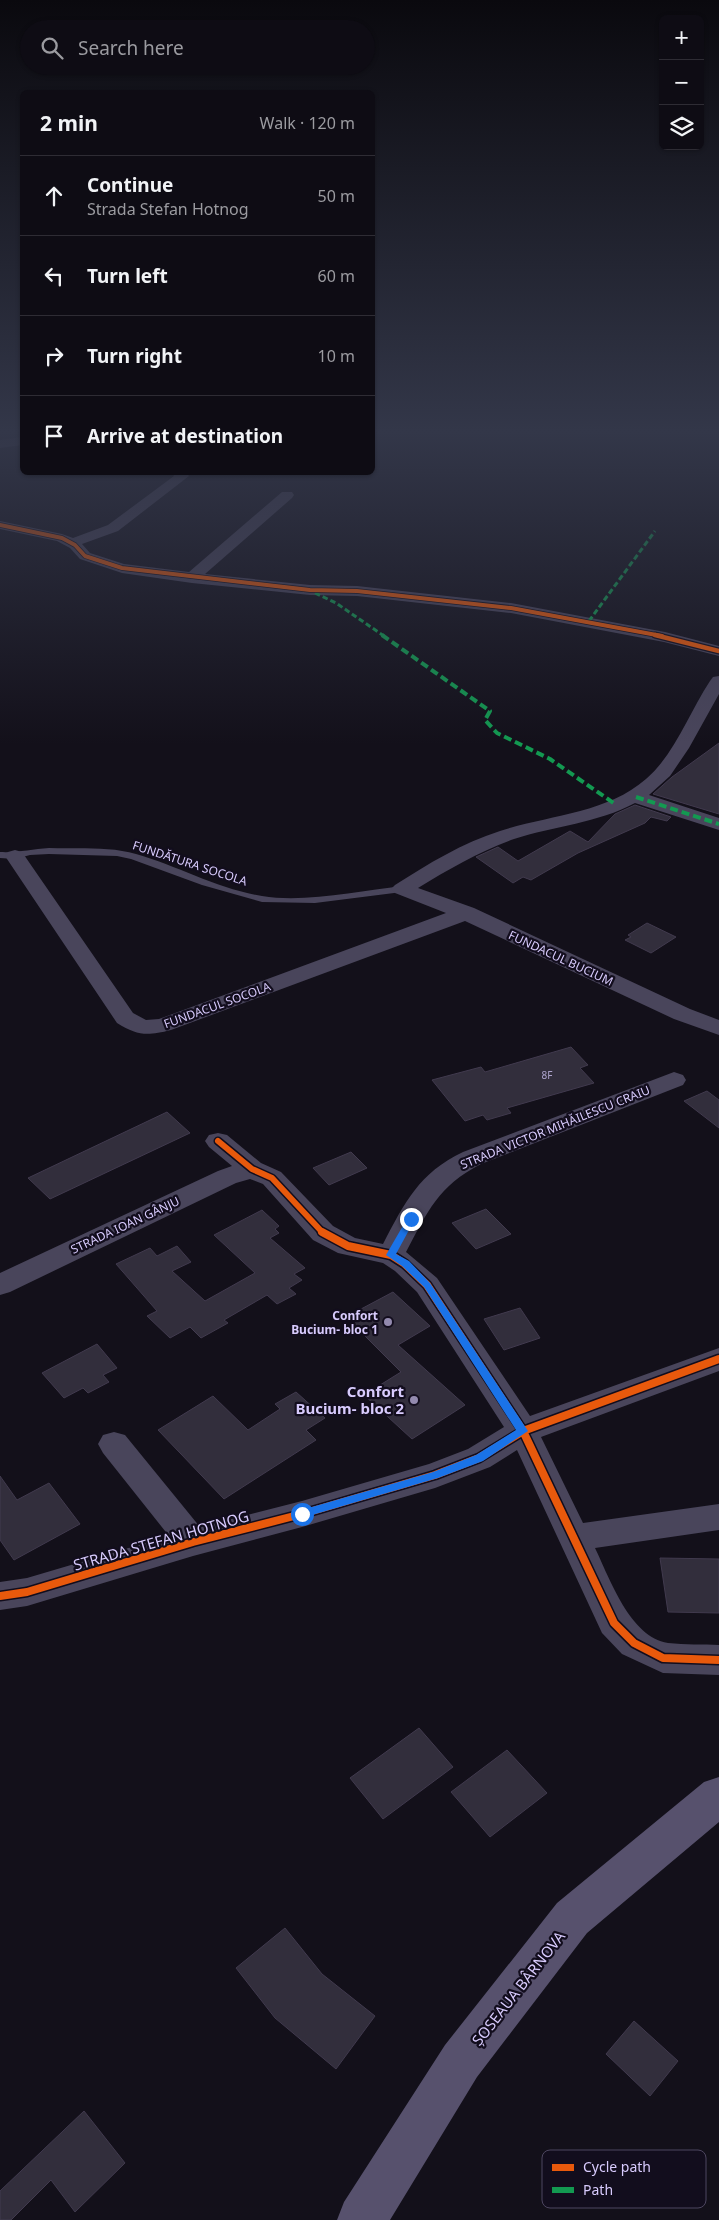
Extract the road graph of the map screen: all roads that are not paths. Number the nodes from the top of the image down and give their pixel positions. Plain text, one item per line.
1 (54, 537) edge
2 (91, 537) edge
3 (239, 537) edge
4 (72, 543) junction
5 (192, 578) junction
6 (719, 651) edge
7 (719, 681) edge
8 (636, 797) junction
9 (719, 824) edge
10 (8, 856) edge
11 (402, 889) junction
12 (466, 913) junction
13 (719, 1028) edge
14 (674, 1080) dead end
15 (218, 1141) dead end
16 (252, 1169) junction
17 (391, 1255) junction
18 (0, 1285) edge
19 (719, 1359) edge
20 (522, 1431) junction
21 (114, 1444) dead end
22 (719, 1517) edge
23 (572, 1538) junction
24 (193, 1542) junction
25 (0, 1596) edge
26 (719, 1660) edge
27 (719, 1796) edge
28 (362, 2220) edge

1 - 4 street
2 - 4 street
3 - 5 street
4 - 5 street
5 - 6 street
7 - 8 street
8 - 9 street
8 - 11 street
10 - 11 lane, FUNDĂTURA SOCOLA
10 - 12 street, FUNDACUL SOCOLA
11 - 12 street, FUNDACUL BUCIUM
12 - 13 street, FUNDACUL BUCIUM
14 - 17 street, STRADA VICTOR MIHĂILESCU CRAIU
15 - 16 street
16 - 17 street
16 - 18 street, STRADA IOAN GÂNJU
17 - 20 street
19 - 20 street, STRADA STEFAN HOTNOG
20 - 23 street
20 - 24 street, STRADA STEFAN HOTNOG
21 - 24 street
22 - 23 street
23 - 26 street
24 - 25 street, STRADA STEFAN HOTNOG
27 - 28 main road, ȘOSEAUA BÂRNOVA

